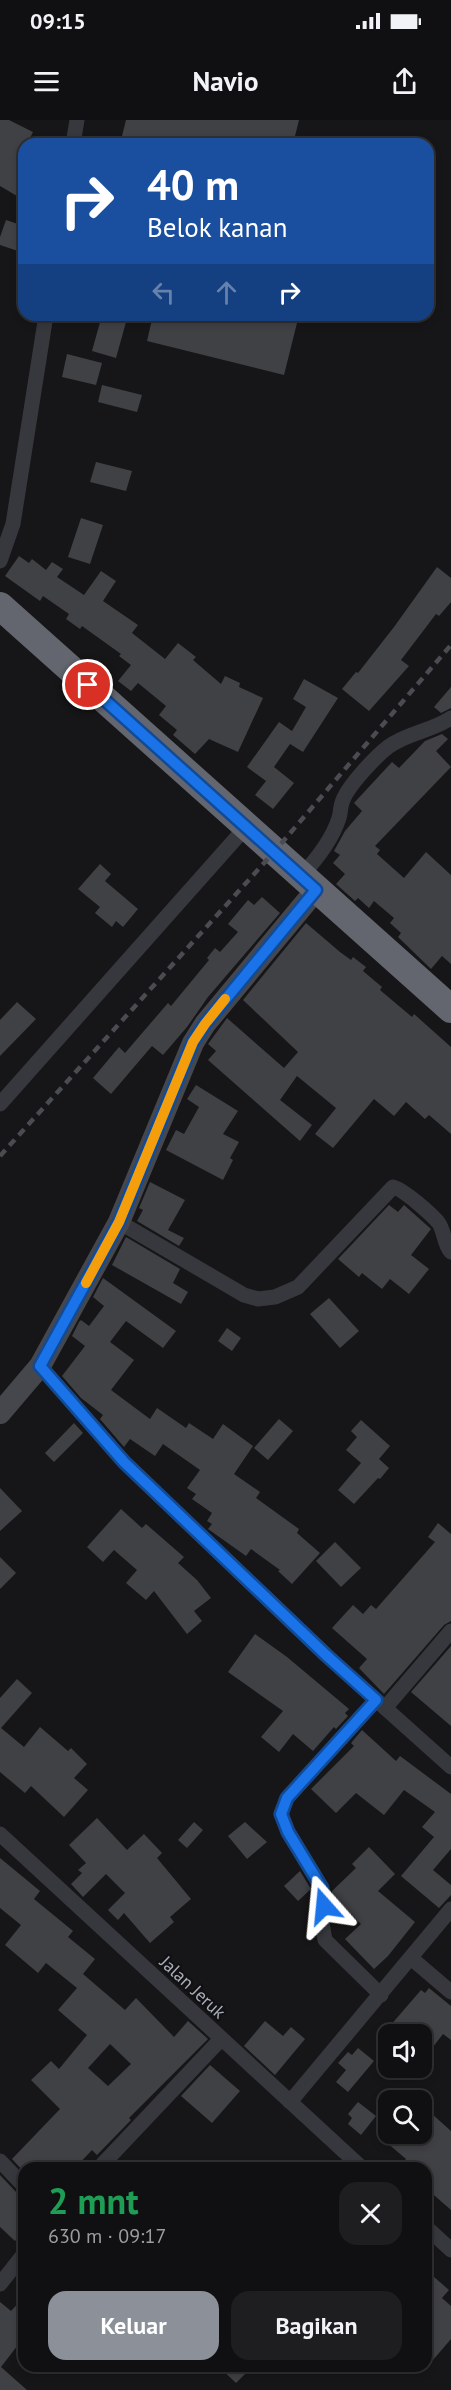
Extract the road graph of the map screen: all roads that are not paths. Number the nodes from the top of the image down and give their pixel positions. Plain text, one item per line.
1 (77, 120) edge
2 (74, 138) edge
3 (45, 321) edge
4 (0, 561) edge
5 (0, 606) edge
6 (451, 718) edge
7 (246, 827) junction
8 (309, 883) junction
9 (451, 1009) edge
10 (0, 1104) edge
11 (119, 1222) junction
12 (451, 1252) edge
13 (40, 1366) junction
14 (0, 1413) edge
15 (451, 1630) edge
16 (381, 1704) junction
17 (451, 1767) edge
18 (0, 1834) edge
19 (451, 1909) edge
20 (411, 1958) junction
21 (451, 1992) edge
22 (381, 1995) junction
23 (220, 2039) junction
24 (290, 2102) junction
25 (0, 2161) edge
26 (105, 2162) edge
27 (355, 2162) edge
28 (18, 2180) edge
29 (432, 2233) edge
30 (451, 2250) edge
31 (18, 2262) edge
32 (0, 2284) edge

1 - 2 street
3 - 4 street
5 - 7 highway
6 - 8 street
7 - 8 highway
7 - 10 street
8 - 9 highway
8 - 11 street
11 - 12 street
11 - 13 street
13 - 14 street
13 - 16 street
15 - 16 street
16 - 17 street
16 - 22 street
18 - 23 street, Jalan Jeruk
19 - 20 street
20 - 21 street
20 - 22 street
22 - 24 street
23 - 24 street, Jalan Jeruk
23 - 26 street
24 - 27 street, Jalan Jeruk
25 - 28 street
29 - 30 street
31 - 32 street

